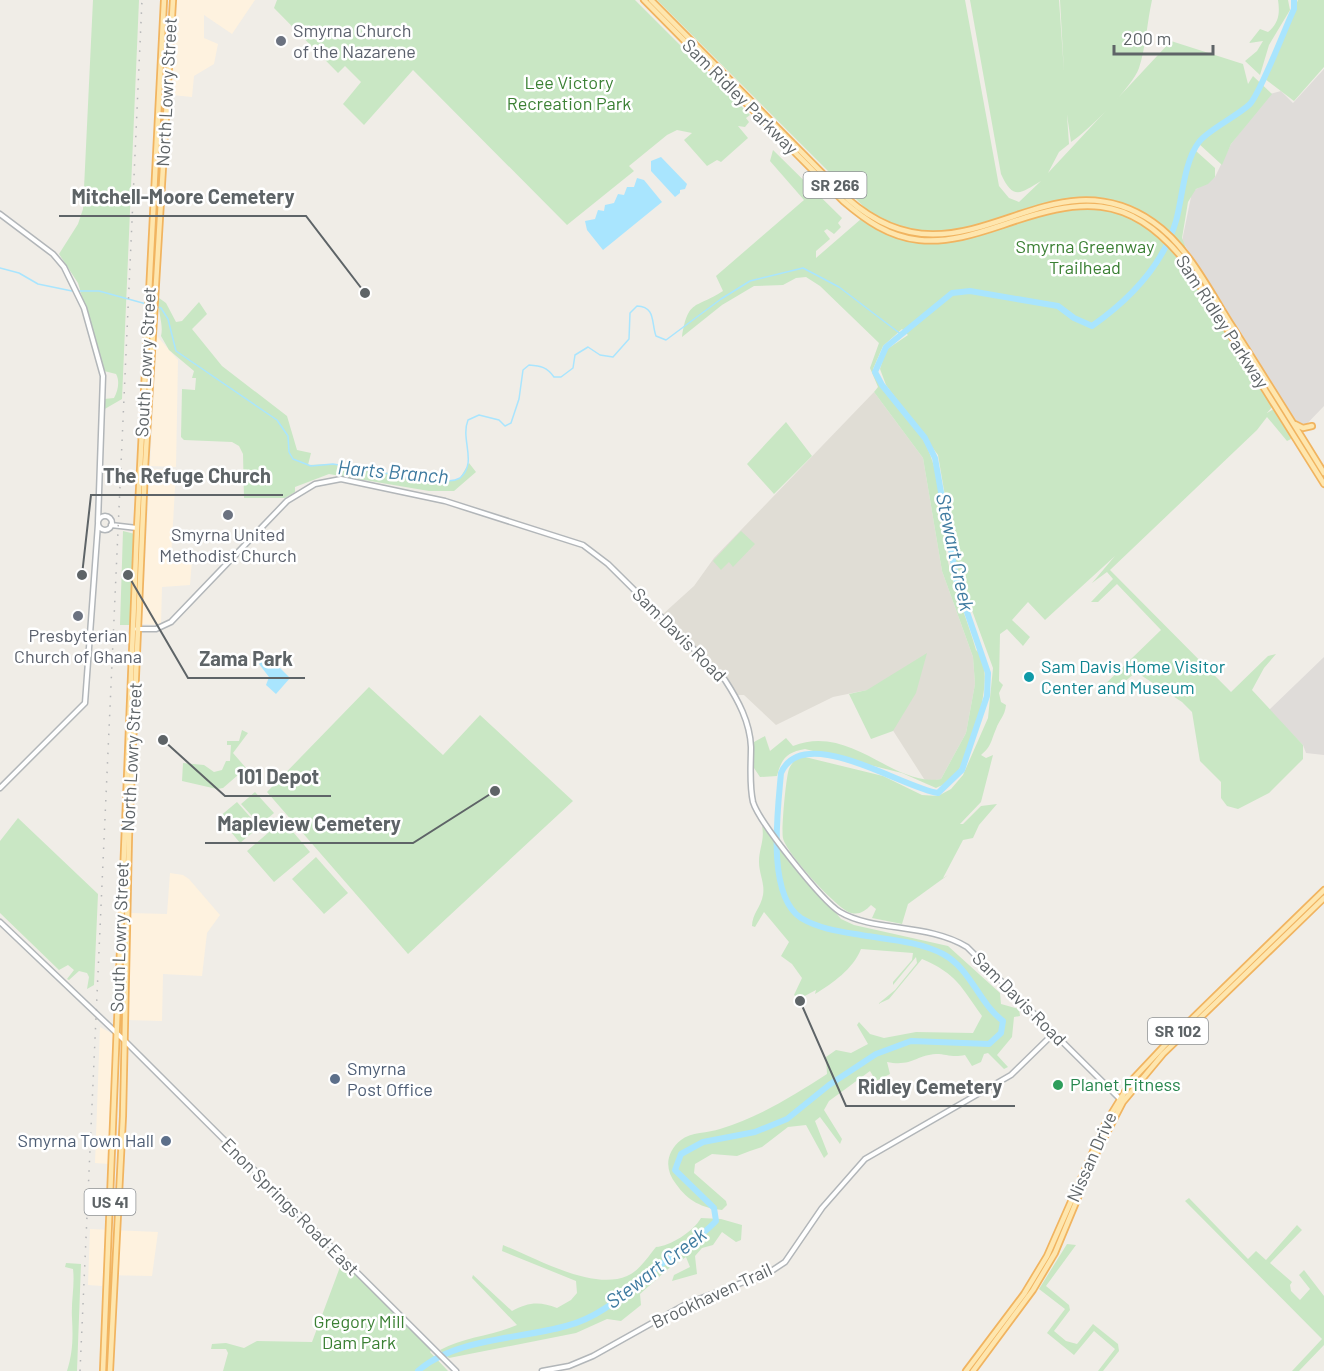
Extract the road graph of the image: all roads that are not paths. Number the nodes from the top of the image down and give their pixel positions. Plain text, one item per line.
1 (164, 0) edge
2 (173, 0) edge
3 (644, 0) edge
4 (651, 0) edge
5 (158, 131) junction
6 (165, 131) junction
7 (0, 214) edge
8 (1160, 231) junction
9 (152, 299) junction
10 (1292, 421) junction
11 (1312, 426) dead end
12 (1324, 473) edge
13 (1324, 484) edge
14 (98, 507) junction
15 (104, 517) junction
16 (98, 523) junction
17 (111, 525) junction
18 (139, 527) junction
19 (106, 530) junction
20 (97, 539) junction
21 (136, 629) junction
22 (0, 788) edge
23 (1324, 890) edge
24 (1324, 898) edge
25 (0, 922) edge
26 (117, 1033) junction
27 (1053, 1034) junction
28 (125, 1041) junction
29 (1121, 1100) junction
30 (114, 1113) junction
31 (123, 1116) junction
32 (110, 1208) junction
33 (118, 1209) junction
34 (102, 1371) edge
35 (111, 1371) edge
36 (456, 1371) edge
37 (542, 1371) edge
38 (966, 1371) edge
39 (973, 1371) edge

1 - 5 main road, South Lowry Street / US 41
2 - 6 main road, North Lowry Street / US 41
3 - 8 main road, Sam Ridley Parkway / SR 266
4 - 8 main road, Sam Ridley Parkway / SR 266
5 - 6 main road
5 - 9 main road, South Lowry Street / US 41
6 - 9 main road, North Lowry Street / US 41
7 - 14 street
8 - 10 main road, Sam Ridley Parkway / SR 266
8 - 13 main road, Sam Ridley Parkway / SR 266
9 - 18 main road, South Lowry Street / US 41
10 - 11 main road
10 - 12 main road, Sam Ridley Parkway / SR 266
14 - 15 street
14 - 16 street
15 - 16 street
15 - 17 street
16 - 19 street
16 - 20 street
17 - 18 street
17 - 19 street
18 - 21 main road, South Lowry Street / US 41
19 - 20 street
20 - 22 street
21 - 26 main road, South Lowry Street / US 41
21 - 27 street, Sam Davis Road
21 - 28 main road, North Lowry Street / US 41
23 - 29 main road, Nissan Drive / SR 102
24 - 29 main road, Nissan Drive / SR 102
25 - 26 street, Enon Springs Road East
26 - 28 street, Enon Springs Road East
26 - 30 main road, South Lowry Street / US 41
27 - 29 street, Sam Davis Road
27 - 37 street, Brookhaven Trail
28 - 31 main road, North Lowry Street / US 41
28 - 36 street, Enon Springs Road East
29 - 38 main road, Nissan Drive / SR 102
29 - 39 main road, Nissan Drive / SR 102
30 - 31 main road
30 - 32 main road, South Lowry Street / US 41
31 - 33 main road, North Lowry Street / US 41
32 - 33 main road
32 - 34 main road, South Lowry Street / US 41
33 - 35 main road, North Lowry Street / US 41

